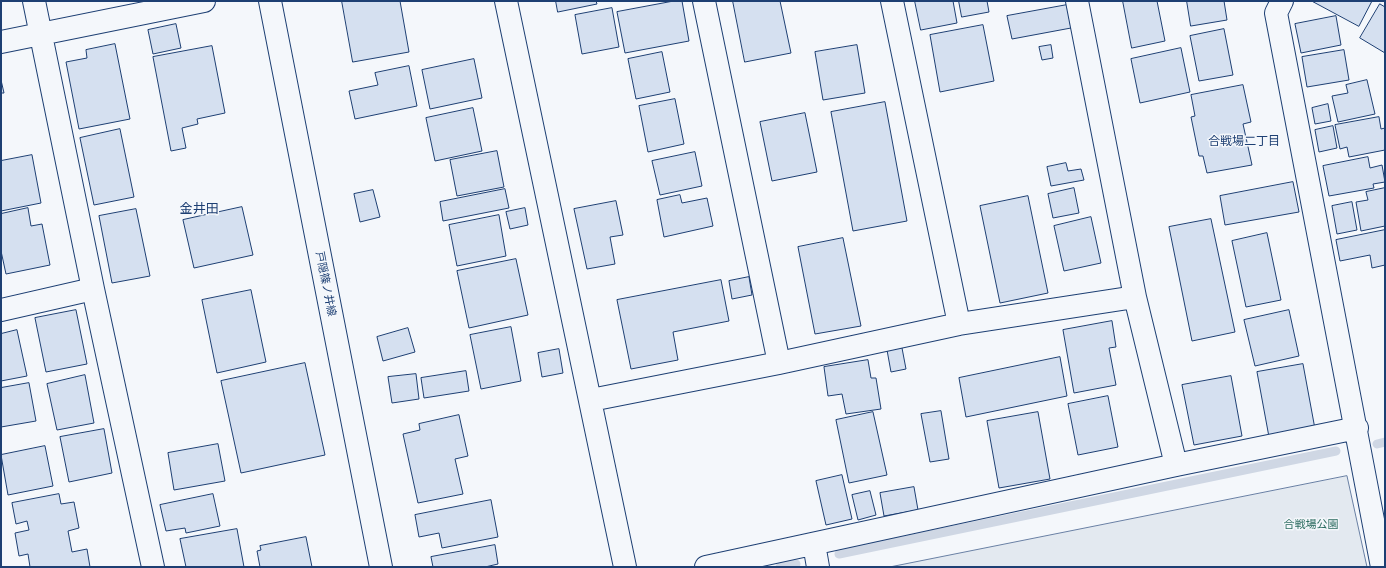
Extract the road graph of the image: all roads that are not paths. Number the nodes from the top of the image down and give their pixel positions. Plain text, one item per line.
1 (34, 1) edge
2 (204, 1) edge
3 (270, 1) edge
4 (506, 1) edge
5 (704, 1) edge
6 (892, 1) edge
7 (1077, 1) edge
8 (1282, 1) edge
9 (41, 34) junction
10 (1, 42) edge
11 (93, 289) junction
12 (1135, 298) junction
13 (1, 310) edge
14 (958, 324) junction
15 (779, 363) junction
16 (591, 400) junction
17 (1357, 428) junction
18 (1176, 465) junction
19 (814, 544) junction
20 (154, 567) edge
21 (381, 567) edge
22 (625, 567) edge
23 (706, 567) edge
24 (818, 567) edge
25 (1382, 567) edge

1 - 9 street
2 - 9 street
3 - 21 street, 戸隠篠ノ井線
4 - 16 street
5 - 15 street
6 - 14 street
7 - 12 street
8 - 17 street
9 - 10 street
9 - 11 street
11 - 13 street
11 - 20 street
12 - 14 street
12 - 18 street
14 - 15 street
15 - 16 street
16 - 22 street
17 - 18 street
17 - 25 street
18 - 19 street
19 - 23 street
19 - 24 street

